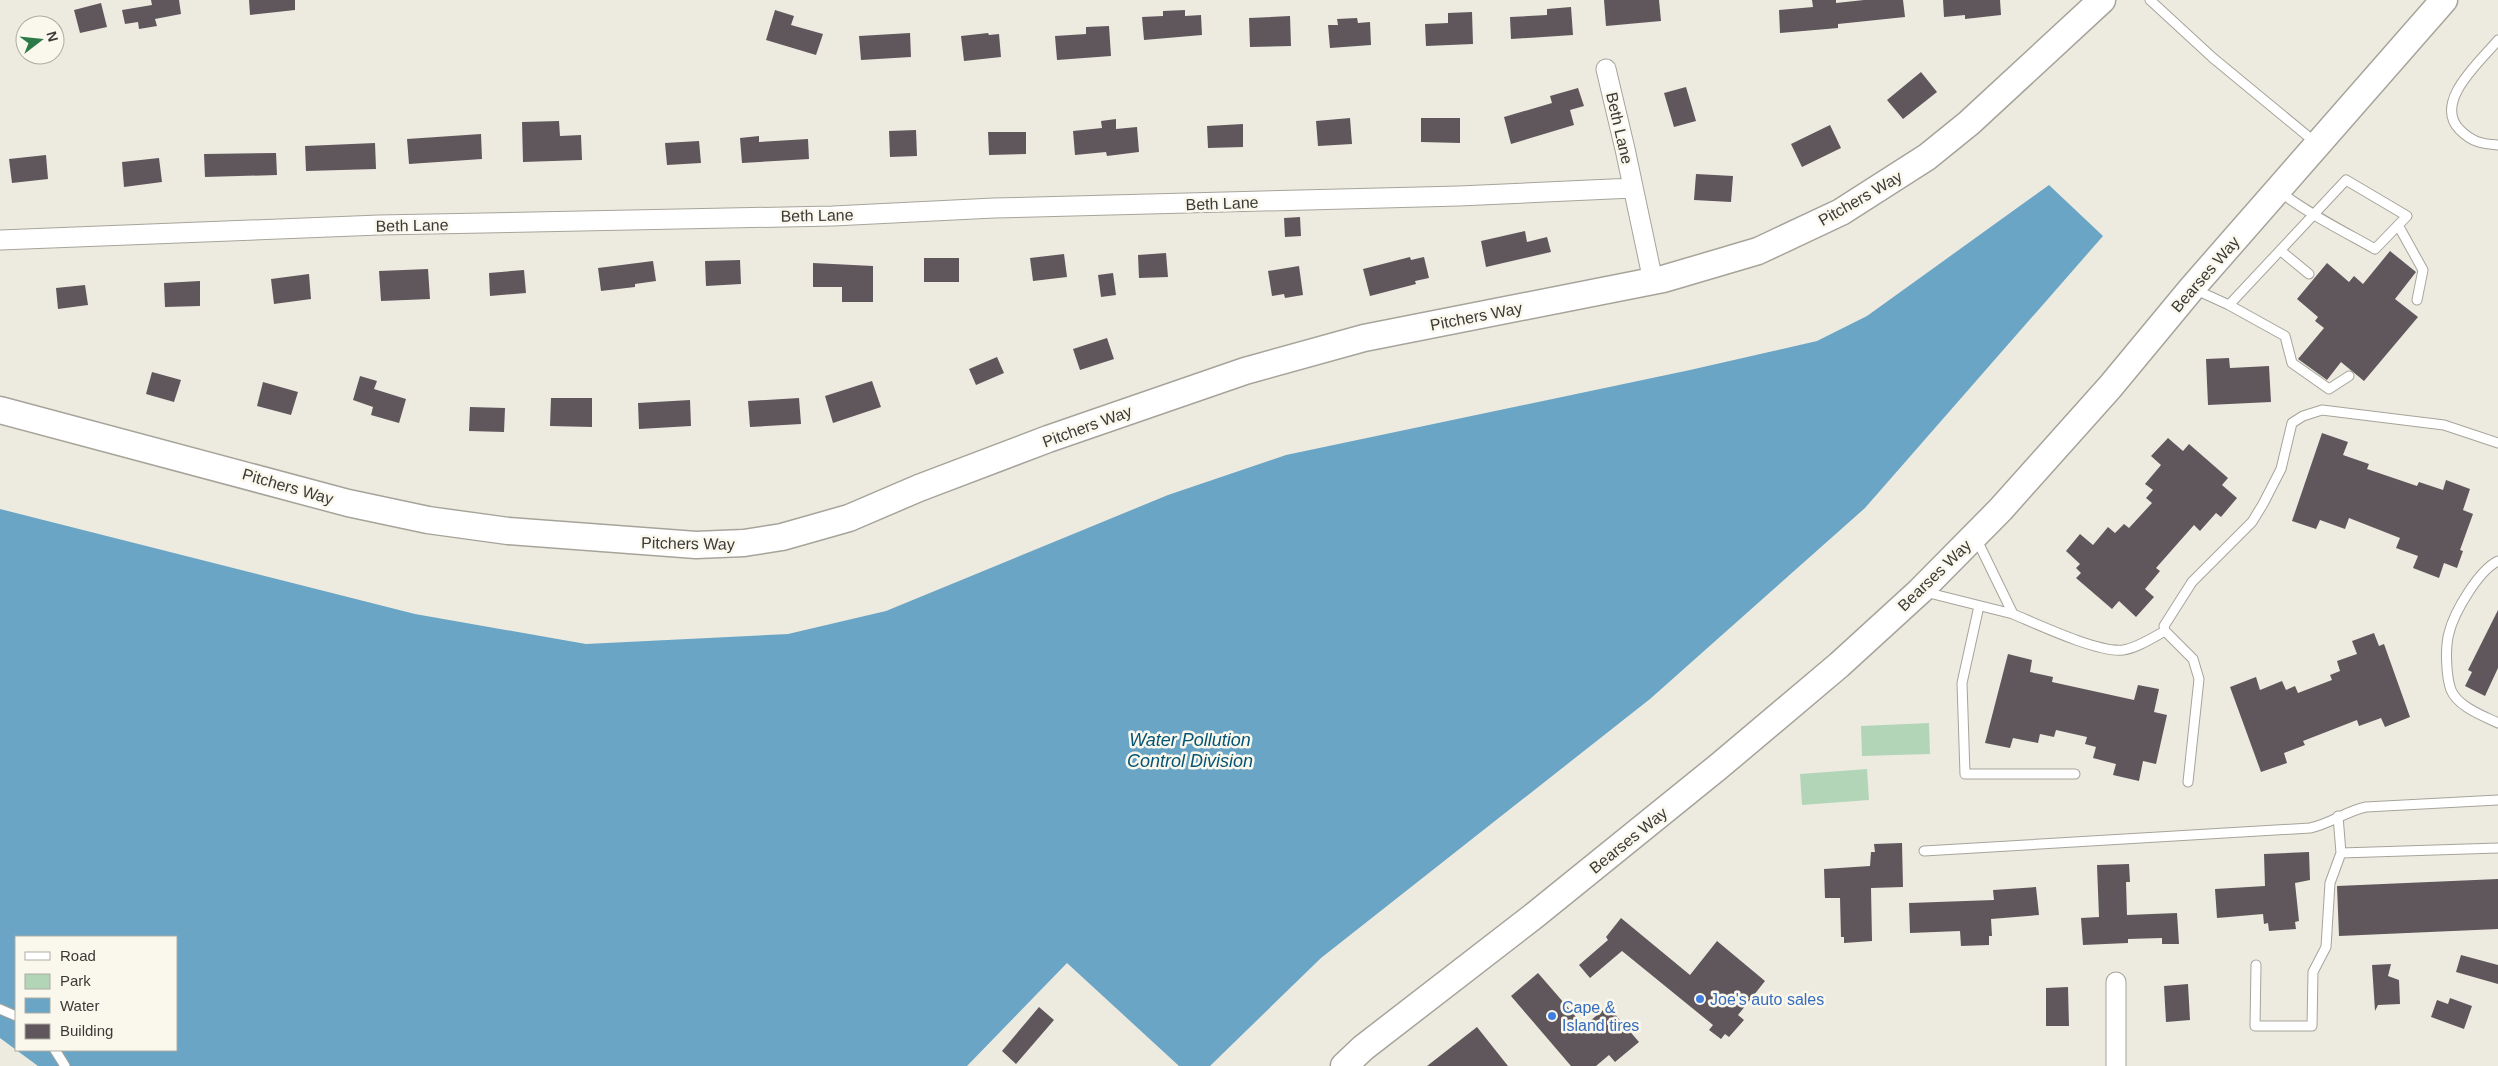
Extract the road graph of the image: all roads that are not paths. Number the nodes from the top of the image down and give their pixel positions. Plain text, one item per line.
1 (2102, 0) edge
2 (2150, 0) edge
3 (2444, 0) edge
4 (2498, 40) edge
5 (1606, 69) dead end
6 (2317, 144) junction
7 (2498, 145) edge
8 (1633, 188) junction
9 (2278, 190) junction
10 (2315, 214) junction
11 (2398, 225) junction
12 (0, 240) edge
13 (2281, 251) junction
14 (2308, 274) dead end
15 (1653, 280) junction
16 (2192, 288) junction
17 (2417, 300) dead end
18 (2229, 305) junction
19 (2349, 376) dead end
20 (0, 410) edge
21 (2498, 443) edge
22 (1975, 536) junction
23 (2498, 561) edge
24 (1920, 591) junction
25 (1979, 606) junction
26 (2012, 614) junction
27 (2165, 631) junction
28 (2498, 724) edge
29 (2075, 774) dead end
30 (2188, 782) dead end
31 (2498, 800) edge
32 (2338, 816) junction
33 (2498, 848) edge
34 (1924, 851) dead end
35 (2341, 853) junction
36 (2256, 965) dead end
37 (2116, 982) dead end
38 (0, 1009) edge
39 (15, 1016) edge
40 (56, 1051) edge
41 (65, 1066) edge
42 (1344, 1066) edge
43 (2116, 1066) edge

1 - 15 main road, Pitchers Way
2 - 6 lane
3 - 6 main road, Bearses Way
4 - 7 lane
5 - 8 street, Beth Lane
6 - 9 main road, Bearses Way
8 - 12 street, Beth Lane
8 - 15 street, Beth Lane
9 - 10 lane
9 - 16 main road, Bearses Way
10 - 11 lane
10 - 11 lane
10 - 13 lane
11 - 17 lane
13 - 14 lane
13 - 18 lane
15 - 20 main road, Pitchers Way
16 - 18 lane
16 - 22 main road, Bearses Way
18 - 19 lane
21 - 27 lane
22 - 24 main road, Bearses Way
22 - 26 lane
23 - 28 lane
24 - 25 lane
24 - 42 main road, Bearses Way
25 - 26 lane
25 - 29 lane
26 - 27 lane
27 - 30 lane
31 - 32 lane
32 - 34 lane
32 - 35 lane
33 - 35 lane
35 - 36 lane
37 - 43 street
38 - 39 lane
40 - 41 lane

